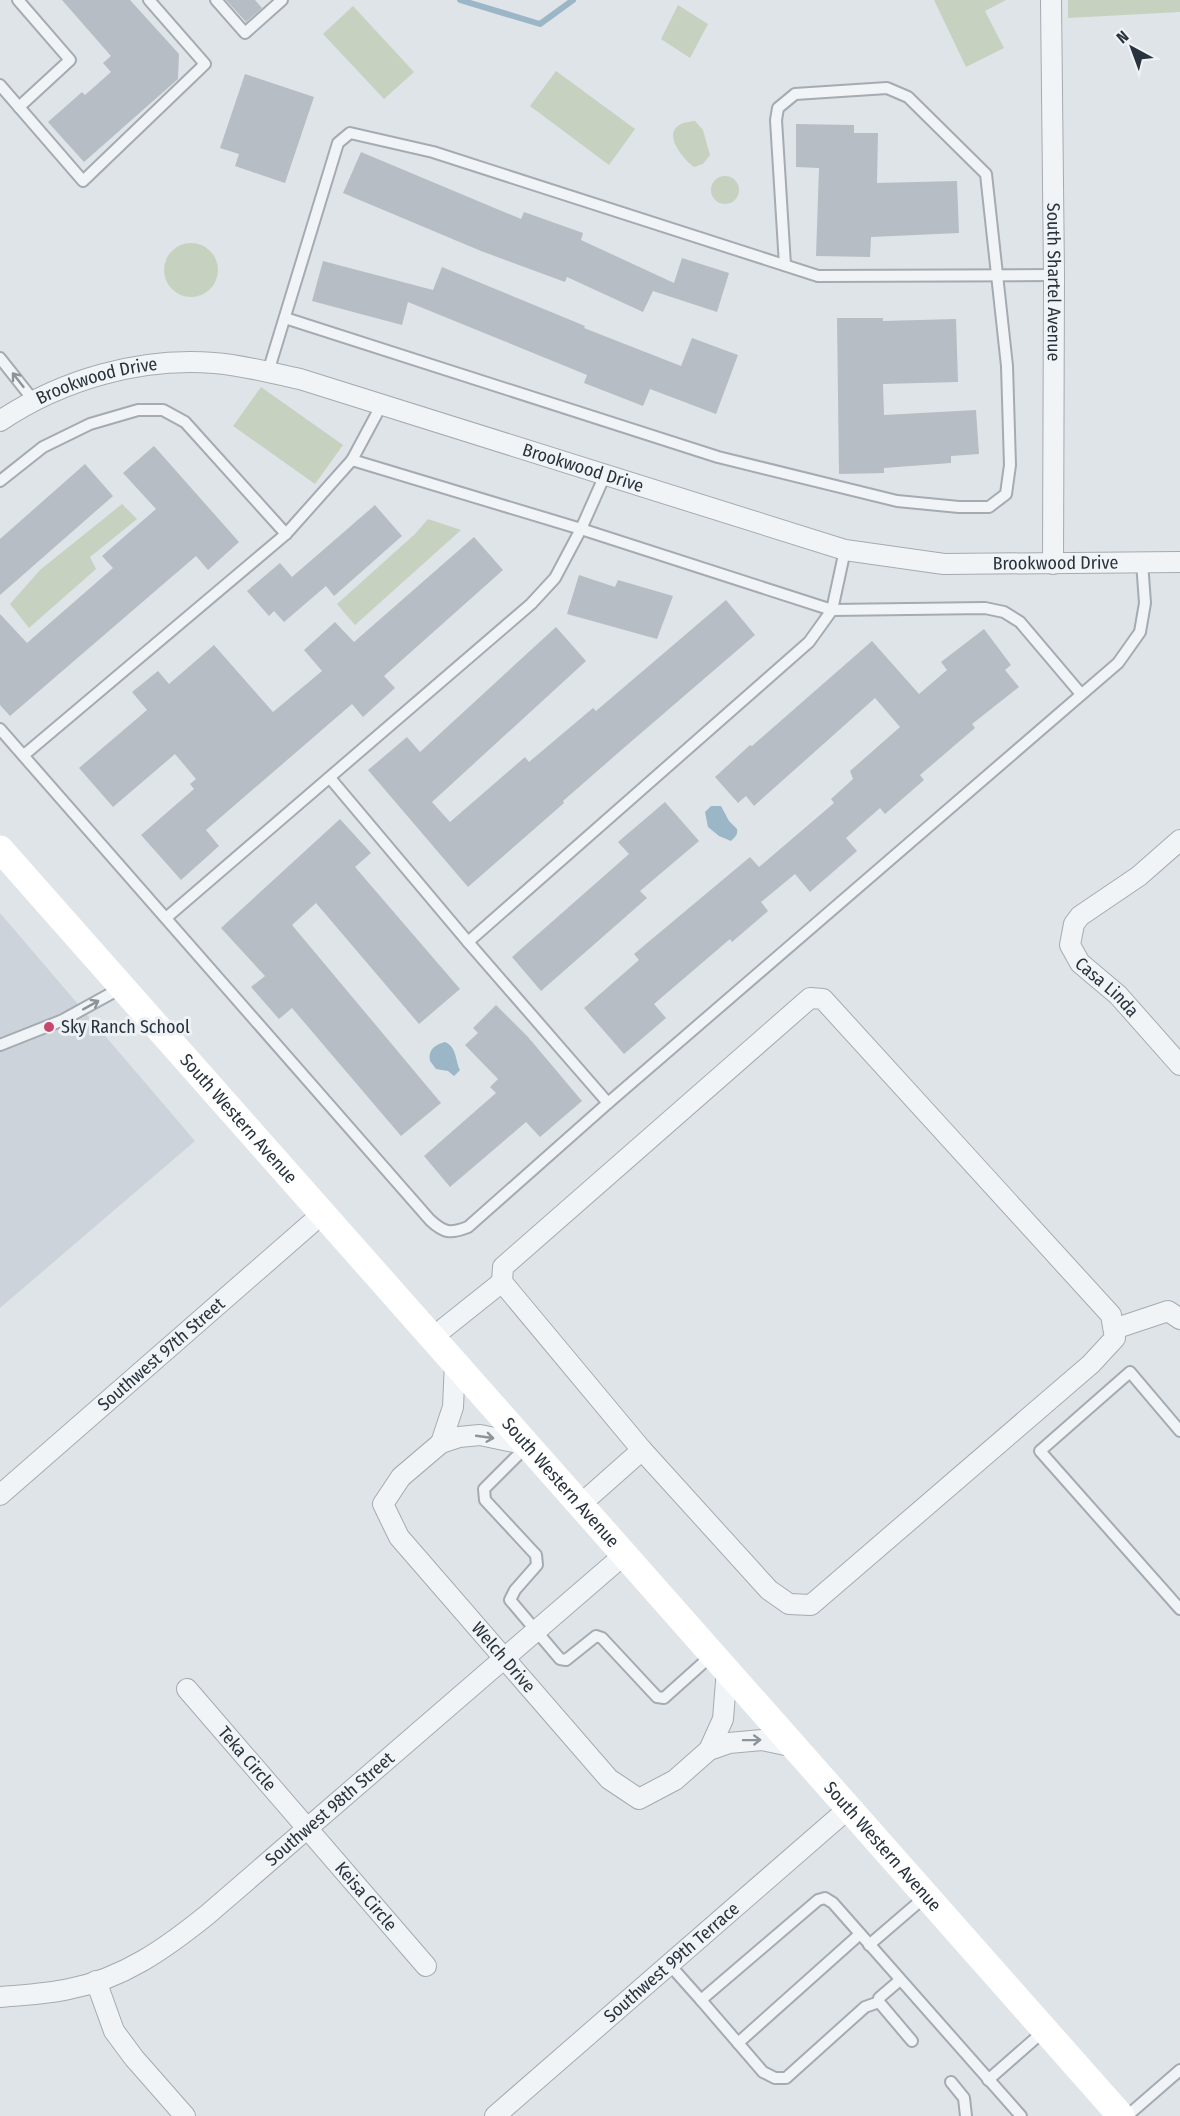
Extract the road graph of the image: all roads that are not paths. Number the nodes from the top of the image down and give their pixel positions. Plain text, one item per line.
1 (18, 0) edge
2 (149, 0) edge
3 (216, 0) edge
4 (282, 0) edge
5 (1051, 0) edge
6 (0, 86) edge
7 (19, 107) junction
8 (784, 266) junction
9 (998, 275) junction
10 (1054, 275) junction
11 (285, 318) junction
12 (0, 360) edge
13 (268, 372) junction
14 (34, 401) junction
15 (382, 404) junction
16 (0, 422) edge
17 (352, 460) junction
18 (605, 475) junction
19 (0, 481) edge
20 (581, 530) junction
21 (286, 534) junction
22 (845, 550) junction
23 (1142, 562) junction
24 (1180, 562) edge
25 (1053, 564) junction
26 (832, 610) junction
27 (1081, 694) junction
28 (0, 729) edge
29 (24, 755) junction
30 (330, 778) junction
31 (1180, 840) edge
32 (0, 849) edge
33 (166, 918) junction
34 (468, 942) junction
35 (122, 987) junction
36 (0, 1046) edge
37 (1180, 1065) edge
38 (608, 1103) junction
39 (323, 1213) junction
40 (502, 1282) junction
41 (1180, 1319) edge
42 (1114, 1329) junction
43 (433, 1337) junction
44 (455, 1362) junction
45 (1180, 1431) edge
46 (441, 1443) junction
47 (528, 1445) junction
48 (642, 1450) junction
49 (0, 1495) edge
50 (581, 1504) junction
51 (625, 1554) junction
52 (1180, 1609) edge
53 (535, 1630) junction
54 (504, 1658) junction
55 (720, 1662) junction
56 (188, 1689) dead end
57 (795, 1747) junction
58 (709, 1750) junction
59 (849, 1808) junction
60 (306, 1828) junction
61 (927, 1896) junction
62 (860, 1934) junction
63 (869, 1945) junction
64 (669, 1964) junction
65 (426, 1966) dead end
66 (900, 1980) junction
67 (96, 1981) junction
68 (0, 1997) edge
69 (701, 2000) junction
70 (879, 2002) junction
71 (1045, 2030) junction
72 (912, 2041) dead end
73 (738, 2043) junction
74 (1180, 2070) edge
75 (988, 2079) junction
76 (951, 2082) dead end
77 (185, 2116) edge
78 (495, 2116) edge
79 (966, 2116) edge
80 (1021, 2116) edge
81 (1121, 2116) edge
82 (1127, 2116) edge

1 - 7 lane
2 - 7 lane
3 - 4 lane
5 - 10 street, South Shartel Avenue
6 - 7 lane
8 - 9 lane
8 - 9 lane
8 - 11 lane
9 - 10 lane
9 - 11 lane
10 - 25 street, South Shartel Avenue
11 - 13 lane
14 -> 12 lane
13 - 14 street, Brookwood Drive
13 - 15 street, Brookwood Drive
14 - 16 street, Brookwood Drive
15 - 17 lane
15 - 18 street, Brookwood Drive
17 - 20 lane
17 - 21 lane
18 - 20 lane
18 - 22 street, Brookwood Drive
19 - 21 lane
20 - 26 lane
20 - 30 lane
21 - 29 lane
22 - 25 street, Brookwood Drive
22 - 26 lane
23 - 24 street, Brookwood Drive
23 - 25 street, Brookwood Drive
23 - 27 lane
26 - 27 lane
26 - 34 lane
27 - 38 lane
28 - 29 lane
29 - 33 lane
30 - 33 lane
30 - 34 lane
31 - 37 street, Casa Linda
32 - 35 main road, South Western Avenue
33 - 38 lane
34 - 38 lane
36 -> 35 lane
35 - 39 main road, South Western Avenue
39 - 43 main road, South Western Avenue
39 - 49 street, Southwest 97th Street
40 - 42 street
40 - 43 street
40 - 48 street
41 - 42 street
42 - 48 street
43 - 44 main road, South Western Avenue
44 - 46 street
44 - 47 main road, South Western Avenue
45 - 52 lane
46 -> 47 street, Welch Drive
46 - 54 street, Welch Drive
47 - 50 main road, South Western Avenue
47 - 53 lane
48 - 50 street
50 - 51 main road, South Western Avenue
51 - 53 street, Southwest 98th Street
51 - 55 main road, South Western Avenue
53 - 54 street, Southwest 98th Street
53 - 55 lane
54 - 58 street, Welch Drive
54 - 60 street, Southwest 98th Street
55 - 57 main road, South Western Avenue
55 - 58 street, Welch Drive
56 - 60 street, Teka Circle
58 -> 57 street, Welch Drive
57 - 59 main road, South Western Avenue
59 - 61 main road, South Western Avenue
59 - 64 street, Southwest 99th Terrace
60 - 65 street, Keisa Circle
60 - 67 street, Southwest 98th Street
61 - 63 lane
61 - 71 main road, South Western Avenue
62 - 63 lane
62 - 69 lane
62 - 73 lane
63 - 66 lane
64 - 69 lane
64 - 78 street, Southwest 99th Terrace
66 - 70 lane
66 - 75 lane
67 - 68 street, Southwest 98th Street
67 - 77 street
69 - 73 lane
70 - 72 lane
70 - 73 lane
71 - 75 lane
71 - 81 main road, South Western Avenue
74 - 82 lane
75 - 80 lane
76 - 79 lane

